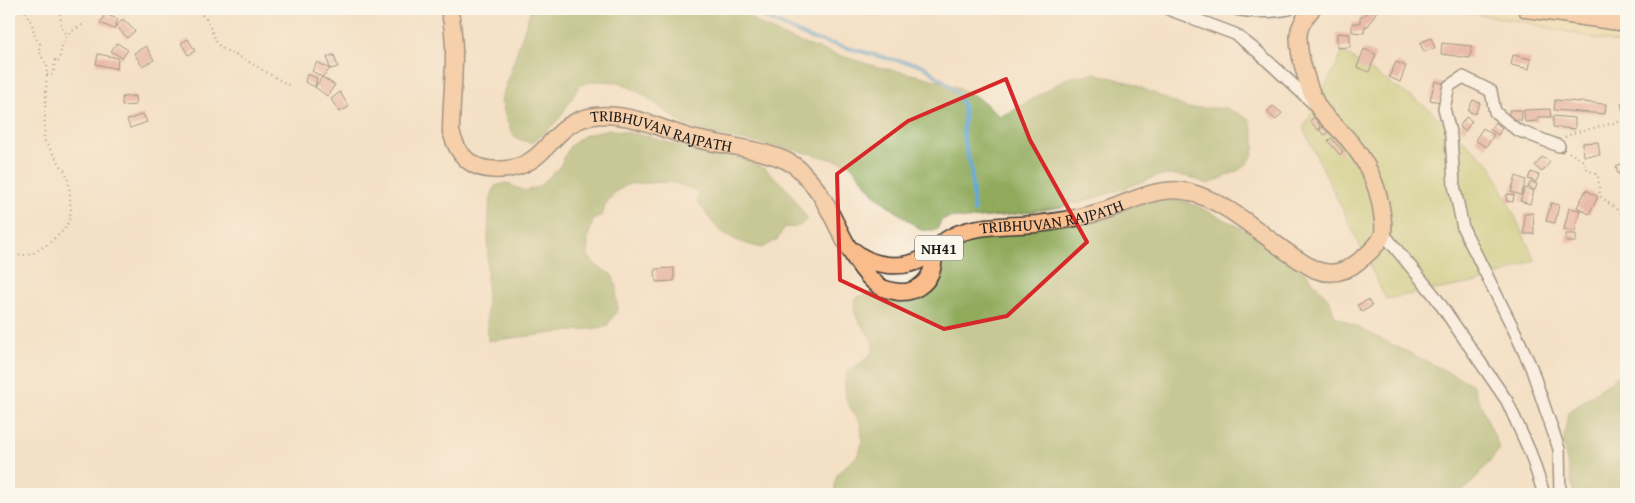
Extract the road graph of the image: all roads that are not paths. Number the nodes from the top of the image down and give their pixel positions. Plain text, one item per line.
1 (449, 9) edge
2 (1168, 9) edge
3 (1236, 9) edge
4 (1289, 9) edge
5 (1312, 9) edge
6 (1526, 9) edge
7 (1626, 23) edge
8 (1320, 110) junction
9 (1559, 146) road end
10 (1383, 233) junction
11 (940, 246) junction
12 (849, 247) junction
13 (1544, 494) edge
14 (1560, 494) edge

1 - 12 highway, TRIBHUVAN RAJPATH / NH41
2 - 8 street
3 - 4 street
5 - 8 highway
6 - 7 highway
8 - 10 highway
9 - 14 street
10 - 11 highway, TRIBHUVAN RAJPATH / NH41
10 - 13 street
11 - 12 highway
11 - 12 highway, TRIBHUVAN RAJPATH / NH41

